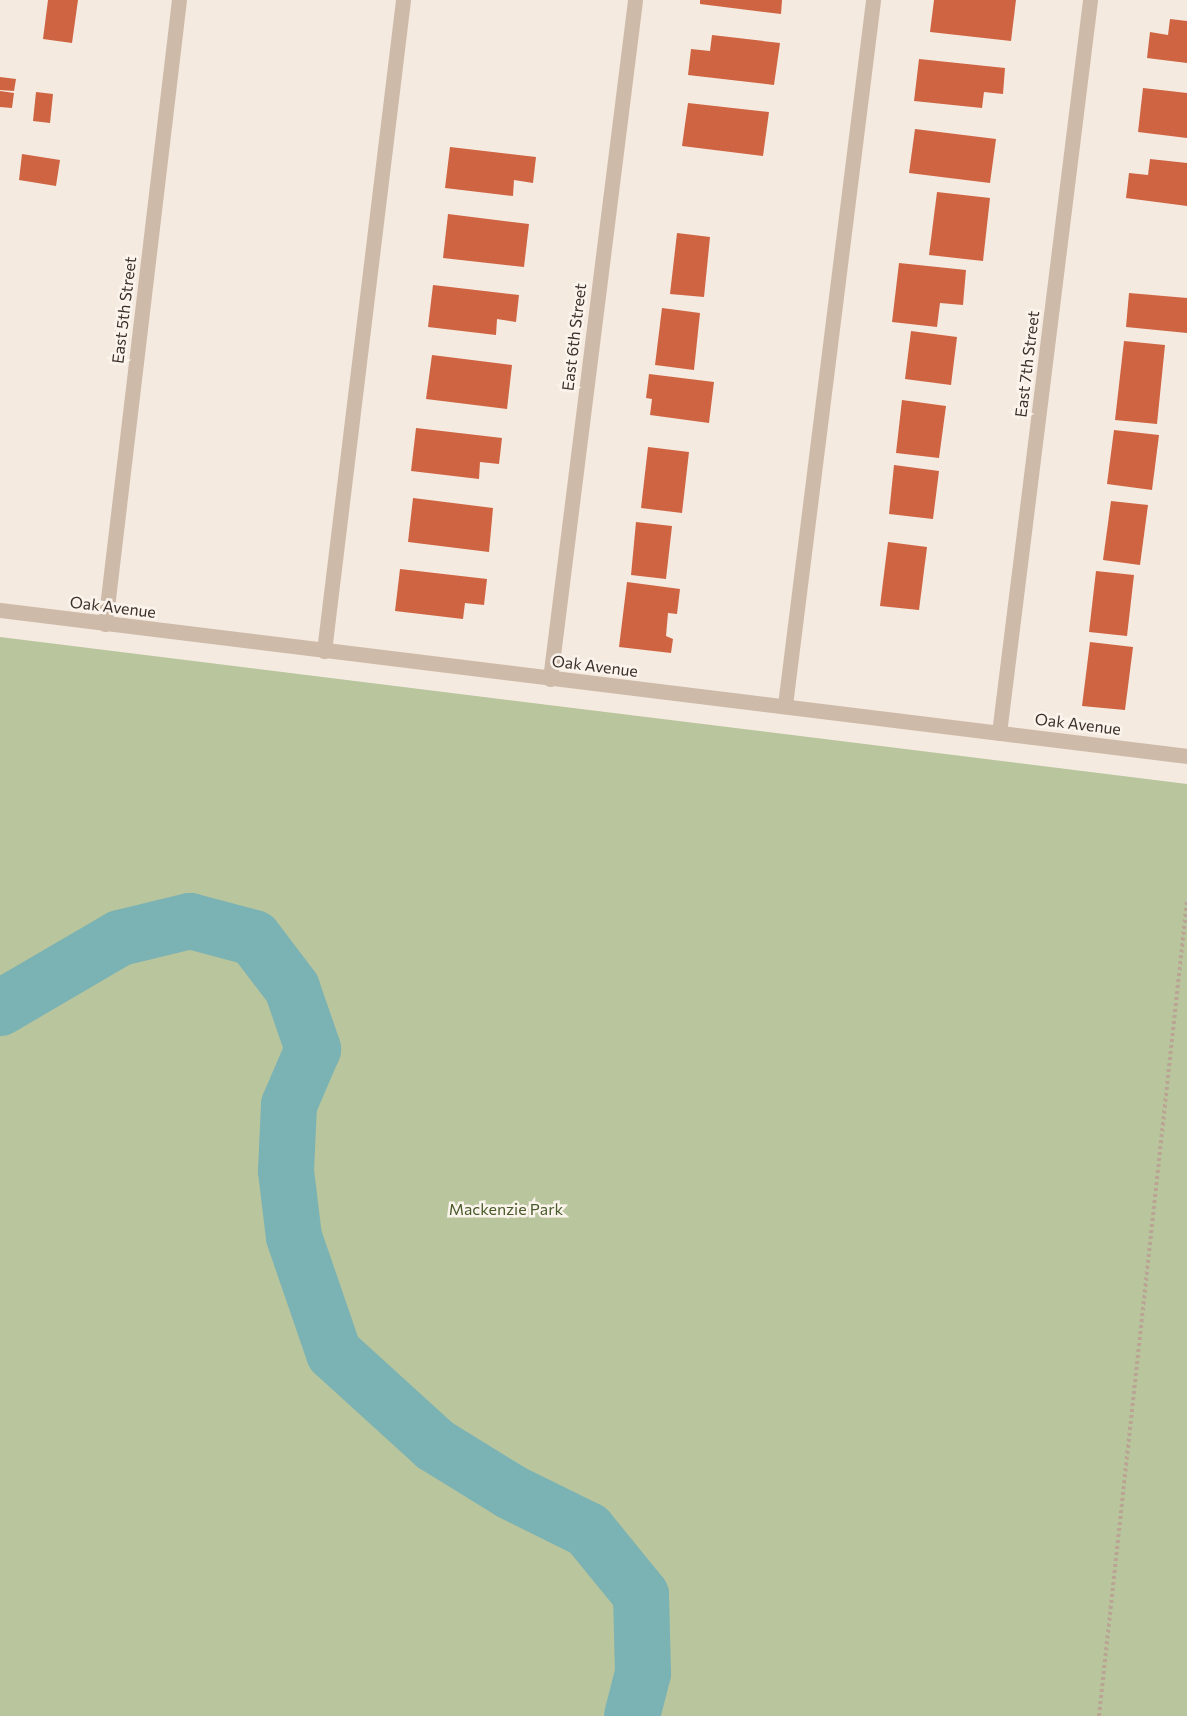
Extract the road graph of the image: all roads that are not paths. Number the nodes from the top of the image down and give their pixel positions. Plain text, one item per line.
1 (179, 0) edge
2 (403, 0) edge
3 (634, 0) edge
4 (873, 0) edge
5 (1090, 0) edge
6 (0, 610) edge
7 (105, 624) junction
8 (324, 651) junction
9 (550, 679) junction
10 (785, 705) junction
11 (999, 732) junction
12 (1187, 756) edge

1 - 7 street, East 5th Street
2 - 8 street
3 - 9 street, East 6th Street
4 - 10 street
5 - 11 street, East 7th Street
6 - 7 street, Oak Avenue
7 - 8 street, Oak Avenue
8 - 9 street, Oak Avenue
9 - 10 street, Oak Avenue
10 - 11 street, Oak Avenue
11 - 12 street, Oak Avenue

